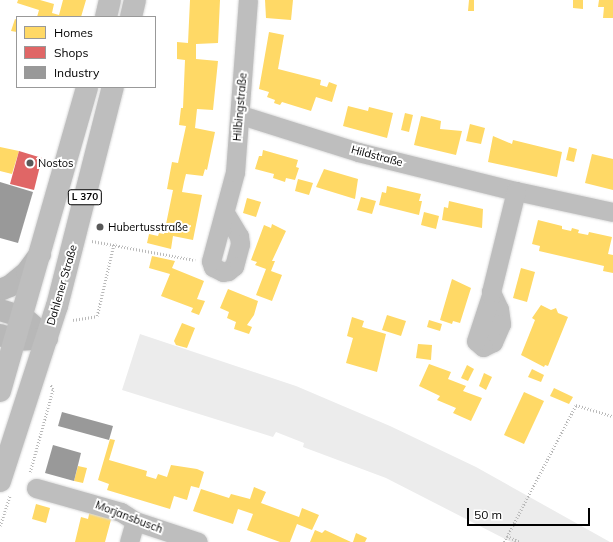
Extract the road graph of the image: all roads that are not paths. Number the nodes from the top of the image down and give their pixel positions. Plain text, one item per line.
1 (110, 0) edge
2 (135, 0) edge
3 (248, 0) edge
4 (106, 16) edge
5 (131, 16) edge
6 (87, 88) edge
7 (113, 88) edge
8 (240, 115) junction
9 (516, 191) junction
10 (613, 212) edge
11 (42, 252) junction
12 (211, 263) road end
13 (0, 290) edge
14 (491, 292) dead end
15 (0, 310) edge
16 (23, 317) junction
17 (7, 338) edge
18 (47, 338) junction
19 (0, 391) edge
20 (0, 481) edge
21 (36, 488) road end
22 (135, 521) junction
23 (129, 542) edge
24 (198, 542) edge

1 - 4 main road
2 - 5 main road
3 - 8 street, Hilbingstraße
6 - 11 main road, L 370
7 - 18 main road, Dahlener Straße / L 370
8 - 9 street, Hildstraße
8 - 12 street, Hilbingstraße
9 - 10 street, Hildstraße
9 - 14 street
11 - 13 main road
11 - 16 main road, L 370
15 - 16 main road
16 - 17 main road, L 370
16 - 18 main road
17 - 18 main road
17 - 19 main road, L 370
18 - 20 main road, Dahlener Straße / L 370
21 - 22 street, Morjansbusch
22 - 23 street
22 - 24 street, Morjansbusch

